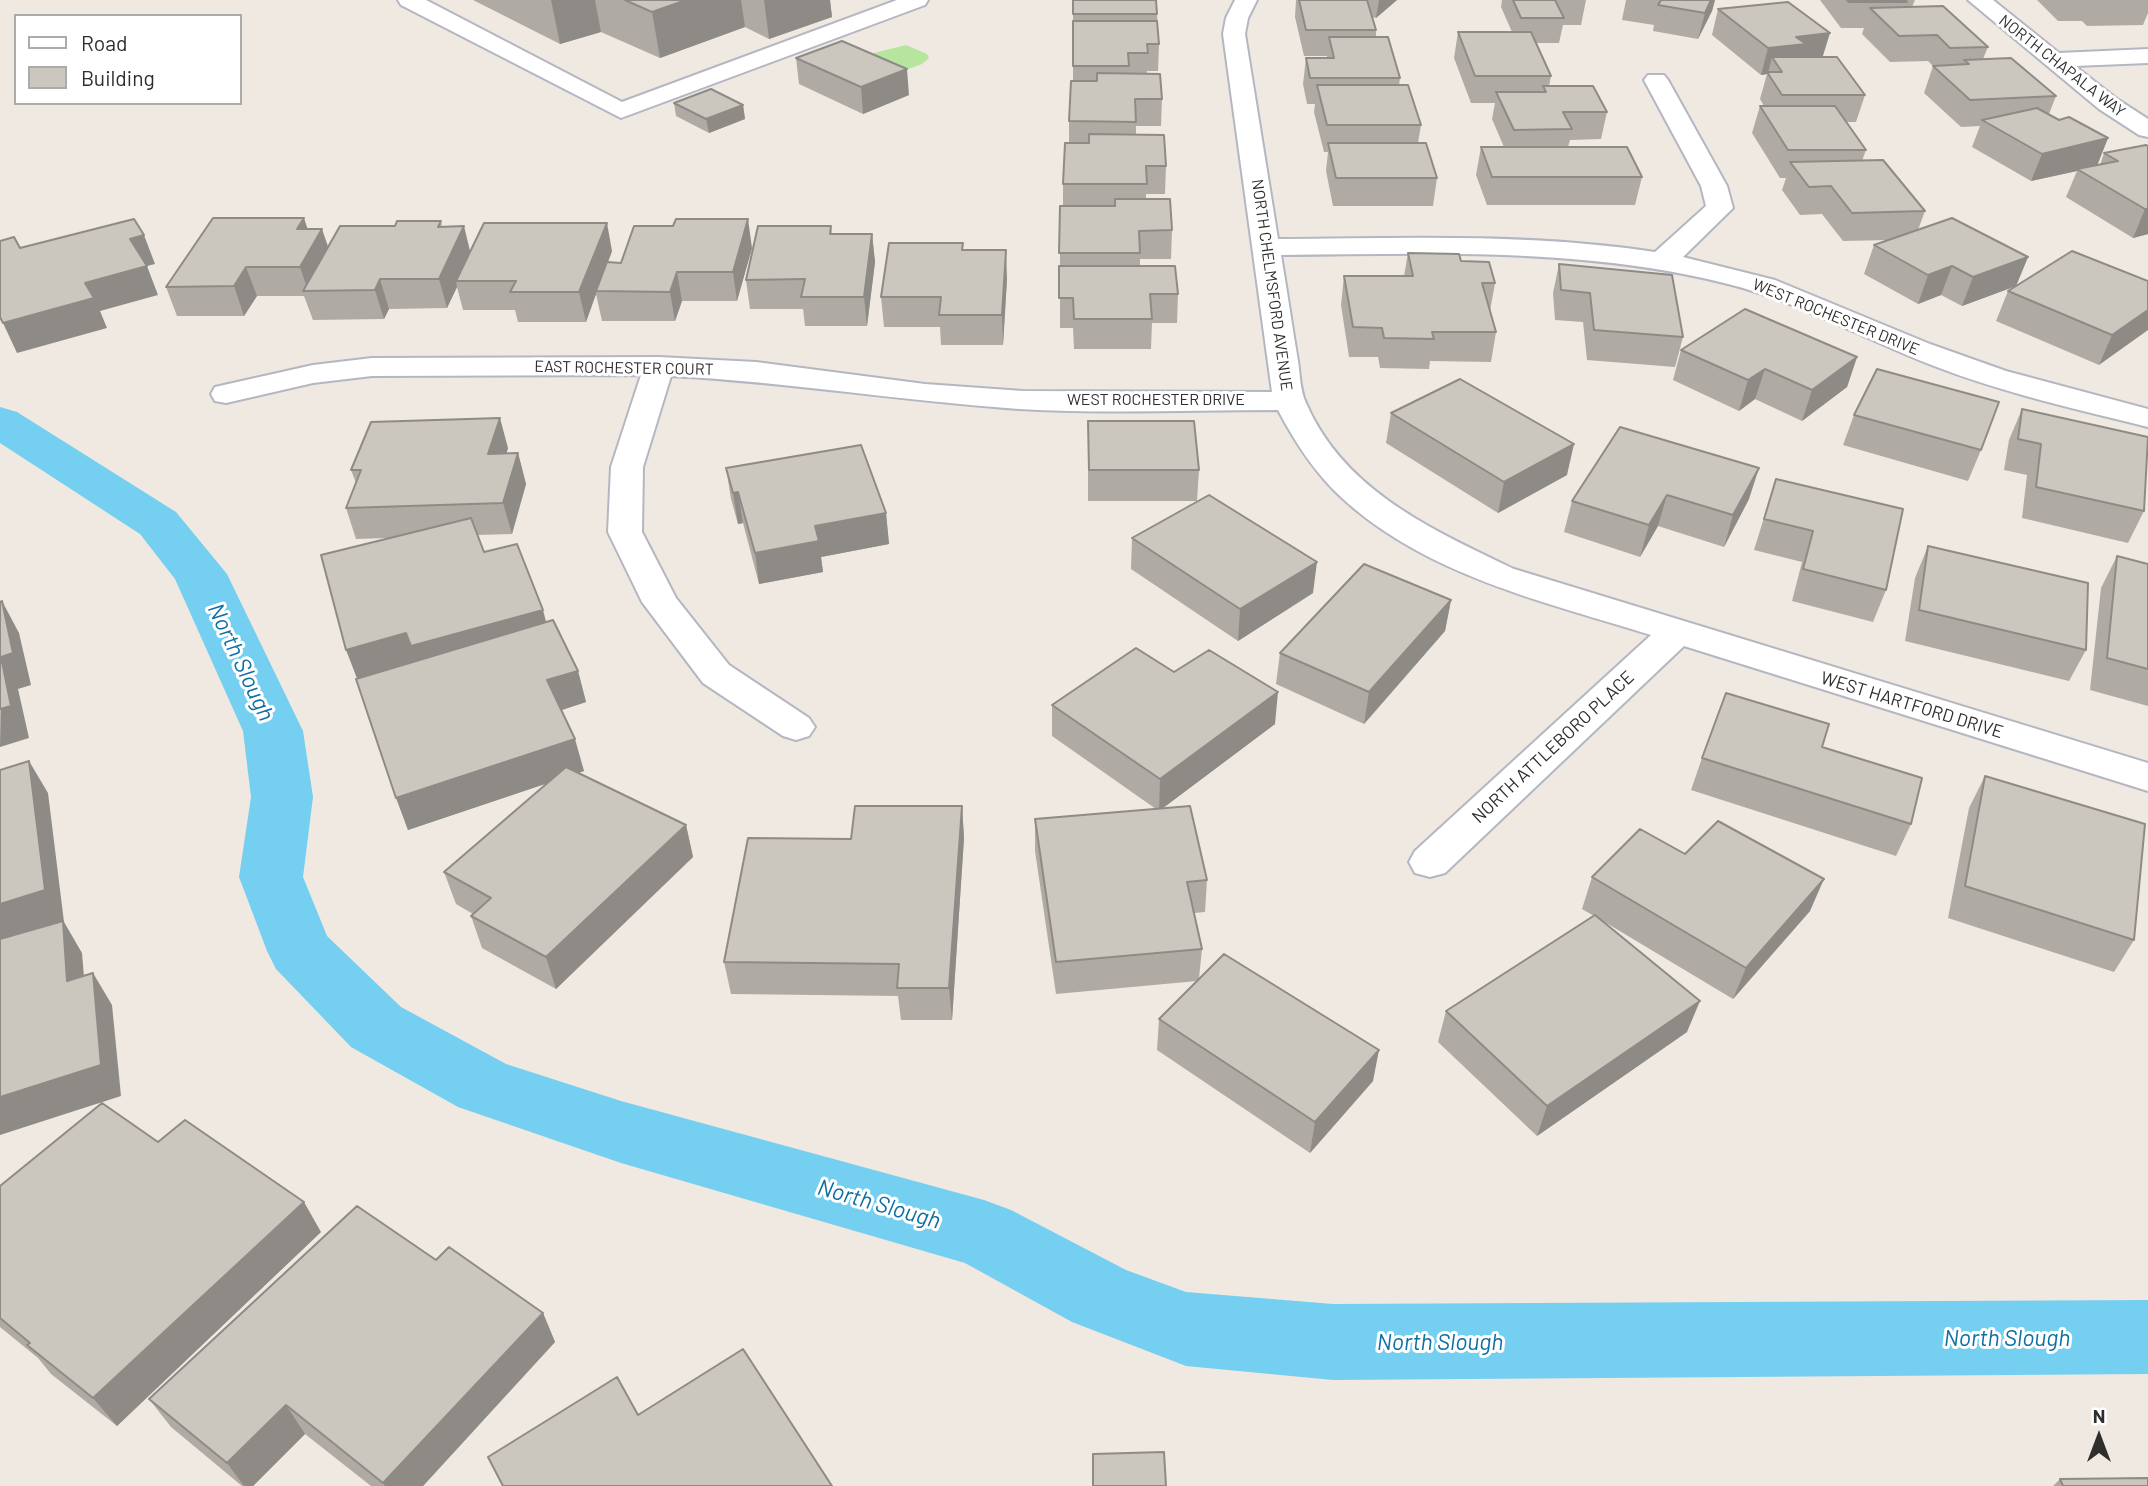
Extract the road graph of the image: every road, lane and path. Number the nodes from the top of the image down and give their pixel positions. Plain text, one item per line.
1 (409, 0) edge
2 (918, 0) edge
3 (1246, 0) edge
4 (1979, 0) edge
5 (2148, 55) edge
6 (2053, 60) junction
7 (1657, 80) dead end
8 (2148, 130) edge
9 (1266, 247) junction
10 (1663, 260) junction
11 (659, 366) junction
12 (226, 394) dead end
13 (1023, 400) joint
14 (1289, 401) junction
15 (2148, 418) edge
16 (1677, 632) junction
17 (796, 727) dead end
18 (2148, 777) edge
19 (1430, 862) dead end

1 - 2 street
3 - 9 street, NORTH CHELMSFORD AVENUE
4 - 6 street, NORTH CHAPALA WAY
5 - 6 street
6 - 8 street, NORTH CHAPALA WAY
7 - 10 street
9 - 10 street, WEST ROCHESTER DRIVE
9 - 14 street, NORTH CHELMSFORD AVENUE
10 - 15 street, WEST ROCHESTER DRIVE
11 - 12 street, EAST ROCHESTER COURT
11 - 13 street, EAST ROCHESTER COURT
11 - 17 street
13 - 14 street, WEST ROCHESTER DRIVE
14 - 16 street, NORTH CHELMSFORD AVENUE
16 - 18 street, WEST HARTFORD DRIVE
16 - 19 street, NORTH ATTLEBORO PLACE

